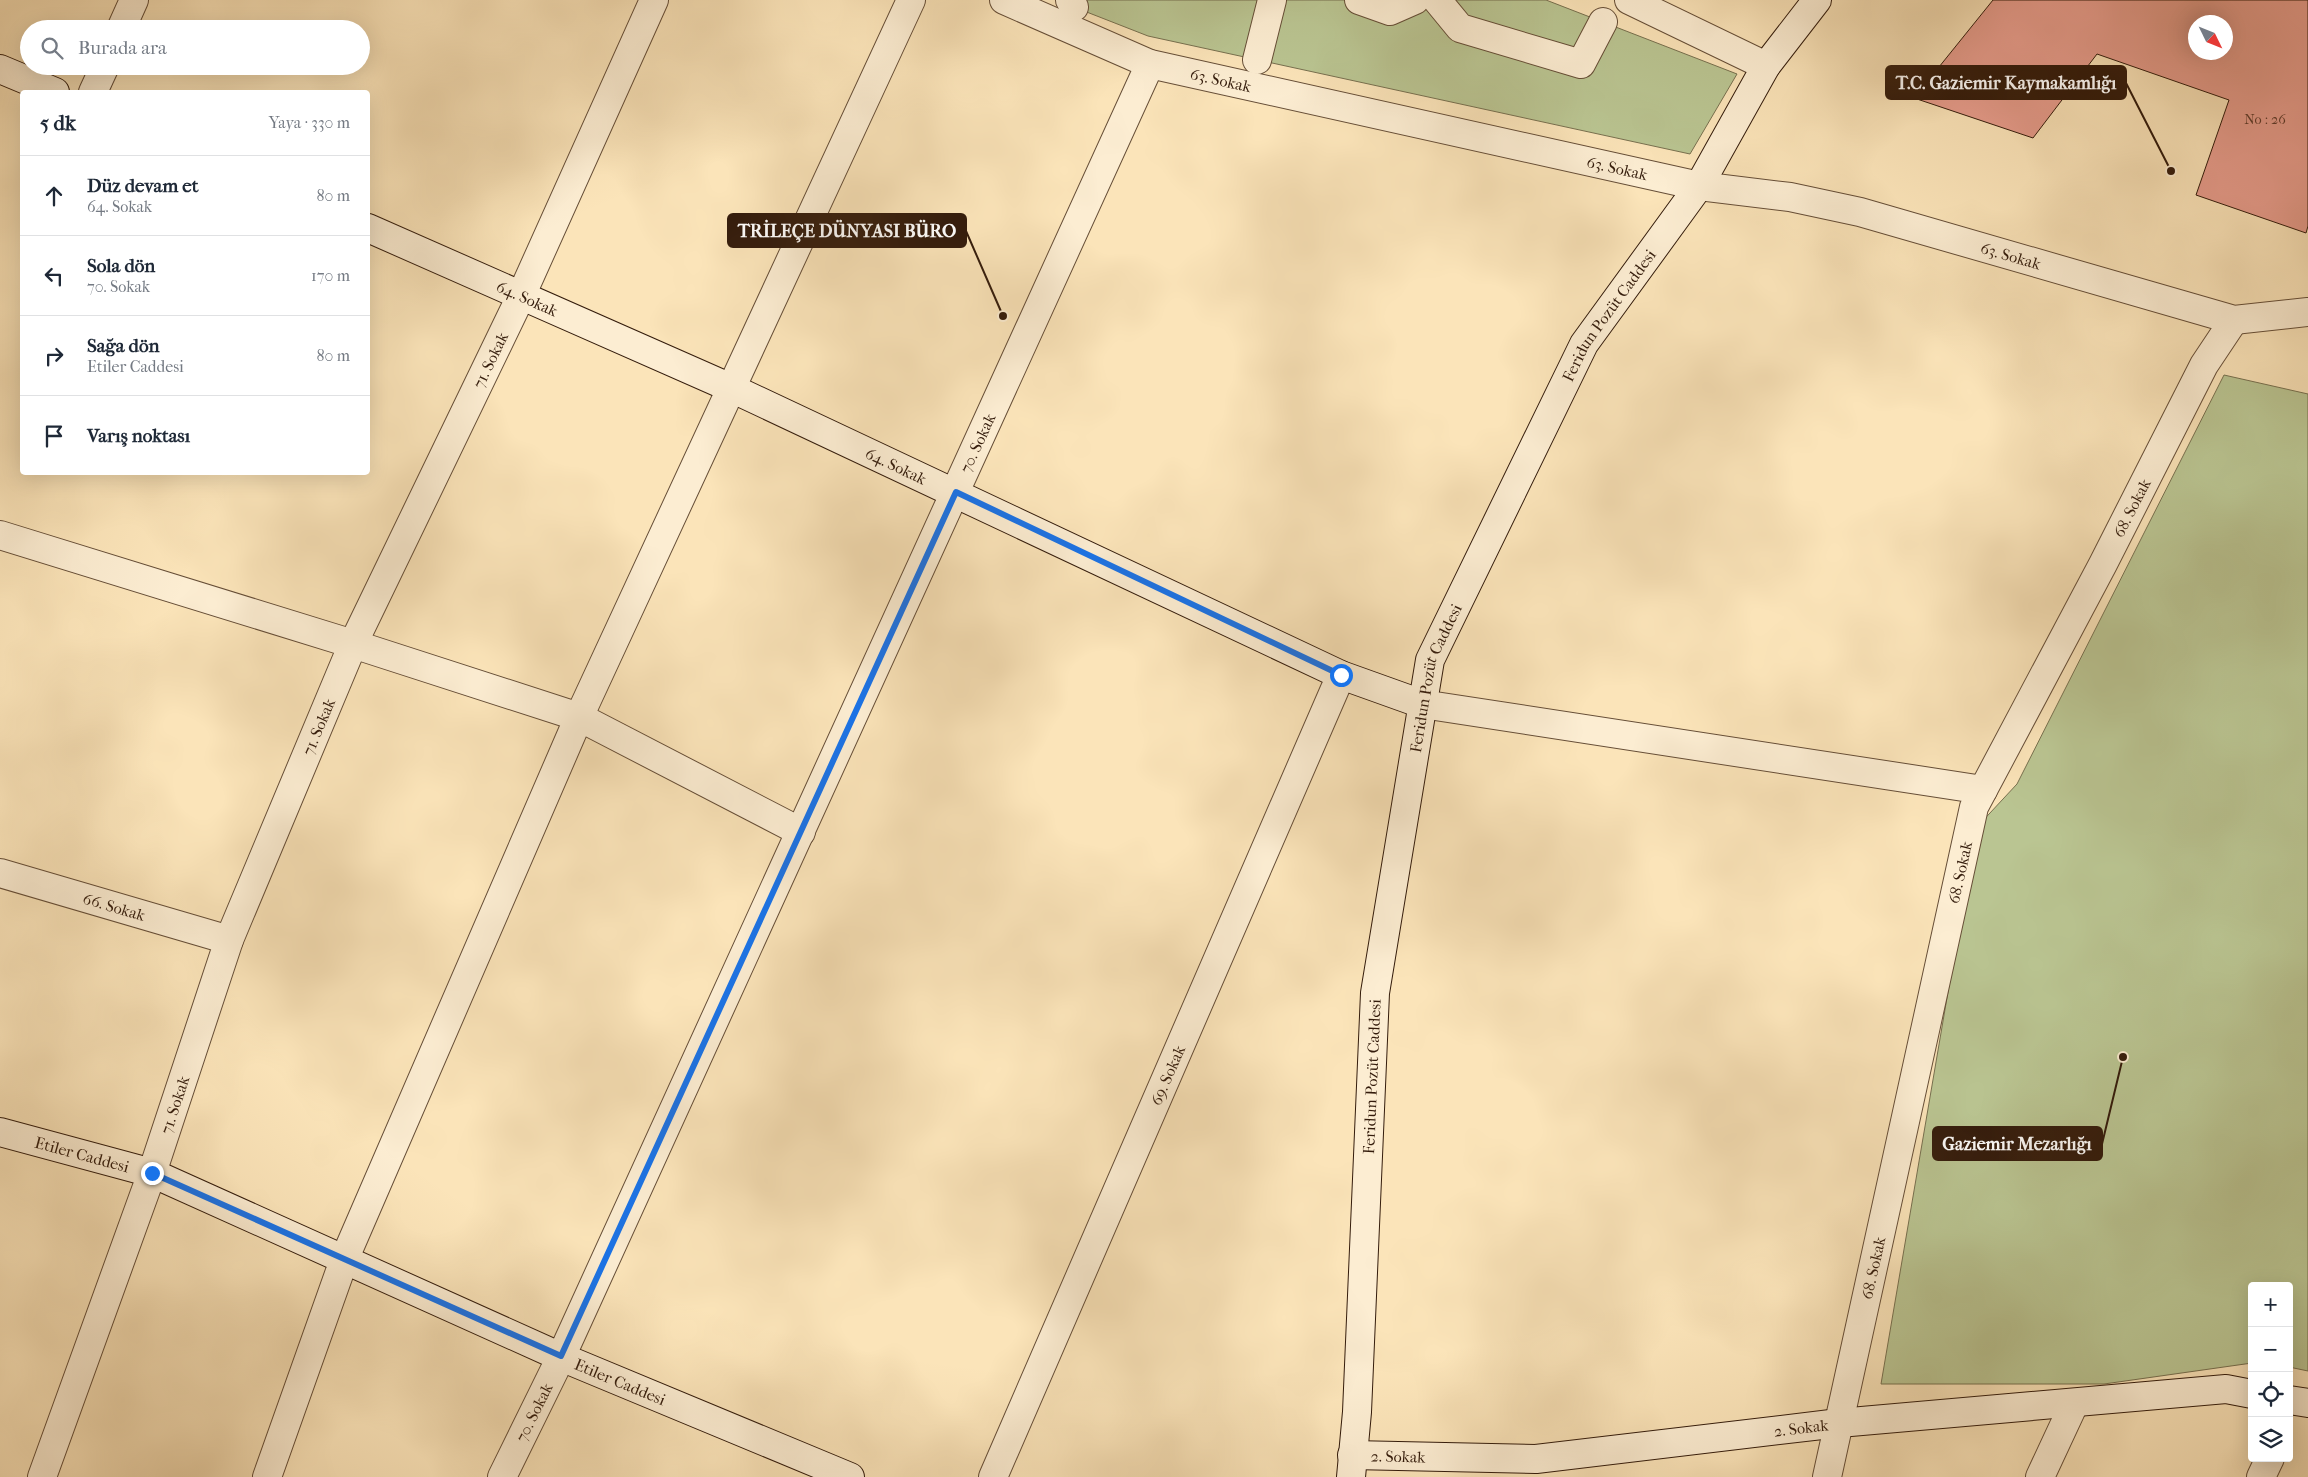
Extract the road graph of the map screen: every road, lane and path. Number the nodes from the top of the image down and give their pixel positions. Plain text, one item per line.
1 (134, 0) edge
2 (654, 0) edge
3 (911, 0) edge
4 (1004, 0) edge
5 (1272, 0) edge
6 (1359, 0) edge
7 (1415, 0) edge
8 (1437, 0) edge
9 (1629, 0) edge
10 (1816, 0) edge
11 (125, 20) edge
12 (1603, 22) dead end
13 (1257, 60) dead end
14 (1150, 64) junction
15 (1766, 66) junction
16 (0, 69) edge
17 (101, 75) edge
18 (50, 90) edge
19 (95, 90) edge
20 (1699, 186) junction
21 (370, 229) edge
22 (521, 296) junction
23 (2308, 312) edge
24 (2234, 320) junction
25 (731, 388) junction
26 (956, 492) junction
27 (0, 535) edge
28 (353, 644) junction
29 (1341, 675) junction
30 (1422, 704) junction
31 (579, 717) junction
32 (1983, 790) junction
33 (801, 832) junction
34 (0, 873) edge
35 (229, 940) junction
36 (0, 1132) edge
37 (152, 1173) junction
38 (344, 1260) junction
39 (561, 1356) junction
40 (2248, 1393) edge
41 (2074, 1404) junction
42 (1839, 1424) junction
43 (2268, 1462) edge
44 (1351, 1466) edge
45 (42, 1477) edge
46 (268, 1477) edge
47 (502, 1477) edge
48 (850, 1477) edge
49 (993, 1477) edge
50 (1827, 1477) edge
51 (2040, 1477) edge
52 (2261, 1477) edge

1 - 11 street
2 - 22 street, 71. Sokak
3 - 25 street
4 - 14 street, 63. Sokak
5 - 13 street
6 - 7 street
8 - 12 street
9 - 15 street
10 - 15 street, Feridun Pozüt Caddesi
14 - 20 street, 63. Sokak
14 - 26 street, 70. Sokak
15 - 20 street, Feridun Pozüt Caddesi
16 - 18 street
17 - 19 street
20 - 24 street, 63. Sokak
20 - 30 street, Feridun Pozüt Caddesi
21 - 22 street, 64. Sokak
22 - 25 street, 64. Sokak
22 - 28 street, 71. Sokak
23 - 24 street
24 - 32 street, 68. Sokak
25 - 26 street, 64. Sokak
25 - 31 street
26 - 29 street, 64. Sokak
26 - 33 street, 70. Sokak
27 - 28 street
28 - 31 street
28 - 35 street, 71. Sokak
29 - 30 street, 64. Sokak
29 - 49 street, 69. Sokak
30 - 32 street, 64. Sokak
30 - 44 street, Feridun Pozüt Caddesi
31 - 33 street
31 - 38 street
32 - 42 street, 68. Sokak
33 - 39 street, 70. Sokak
34 - 35 street, 66. Sokak
35 - 37 street, 71. Sokak
36 - 37 street, Etiler Caddesi
37 - 38 street, Etiler Caddesi
37 - 45 street, 71. Sokak
38 - 39 street, Etiler Caddesi
38 - 46 street
39 - 47 street, 70. Sokak
39 - 48 street, Etiler Caddesi
40 - 41 street, 2. Sokak
41 - 42 street, 2. Sokak
41 - 51 street
42 - 44 street, 2. Sokak
42 - 50 street, 68. Sokak
43 - 52 street

